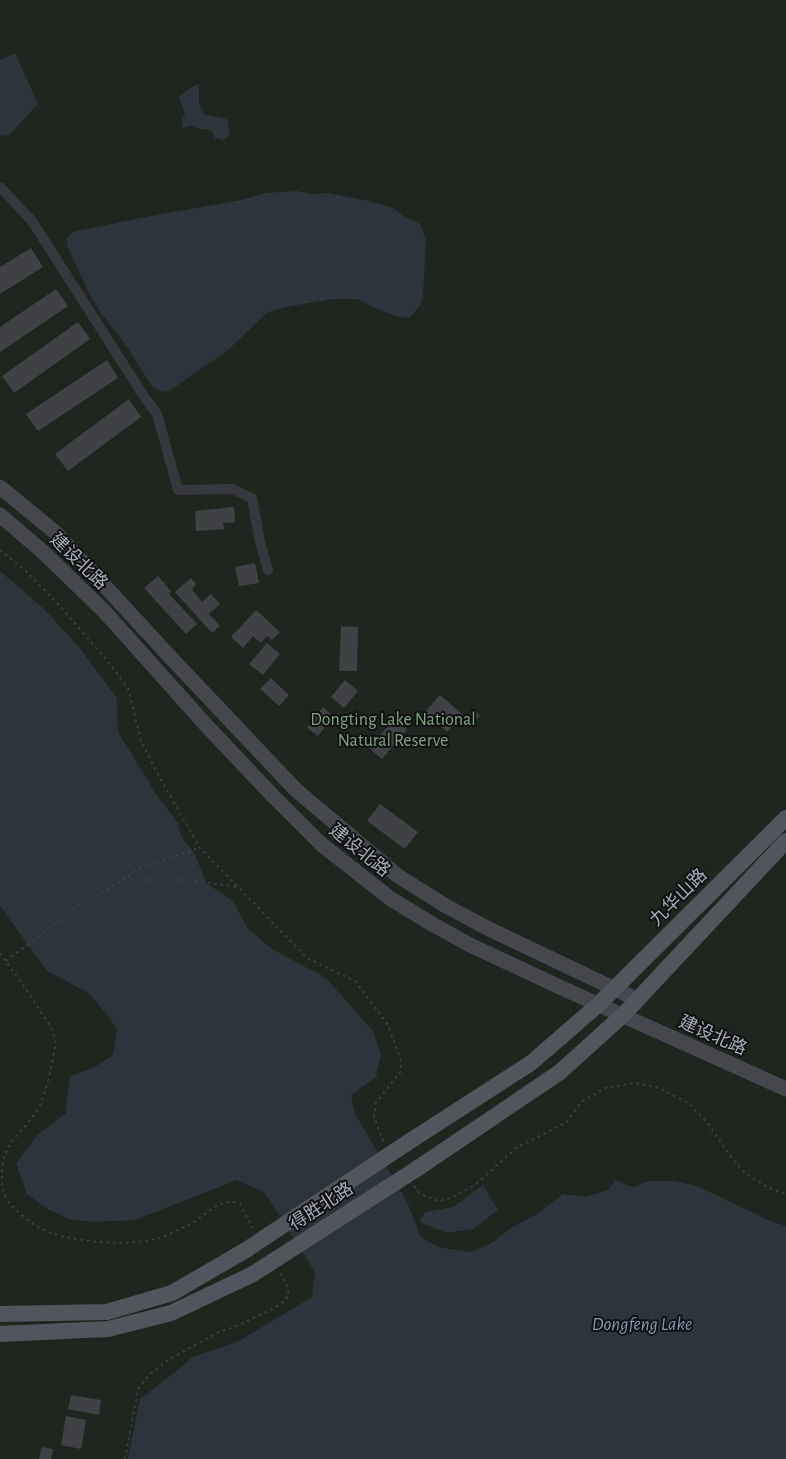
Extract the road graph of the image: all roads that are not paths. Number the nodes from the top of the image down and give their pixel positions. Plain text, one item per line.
1 (0, 186) edge
2 (0, 487) edge
3 (0, 515) edge
4 (268, 570) dead end
5 (786, 818) edge
6 (786, 841) edge
7 (614, 989) junction
8 (638, 1000) junction
9 (599, 1004) junction
10 (623, 1015) junction
11 (786, 1090) edge
12 (0, 1314) edge
13 (0, 1334) edge

1 - 4 street
2 - 7 main road
3 - 9 main road, 建设北路
5 - 7 main road, 九华山路
6 - 8 main road
7 - 8 main road
7 - 9 main road, 九华山路
8 - 10 main road
9 - 10 main road, 建设北路
9 - 12 main road, 得胜北路, bridge
10 - 11 main road, 建设北路
10 - 13 main road, 得胜北路, bridge

